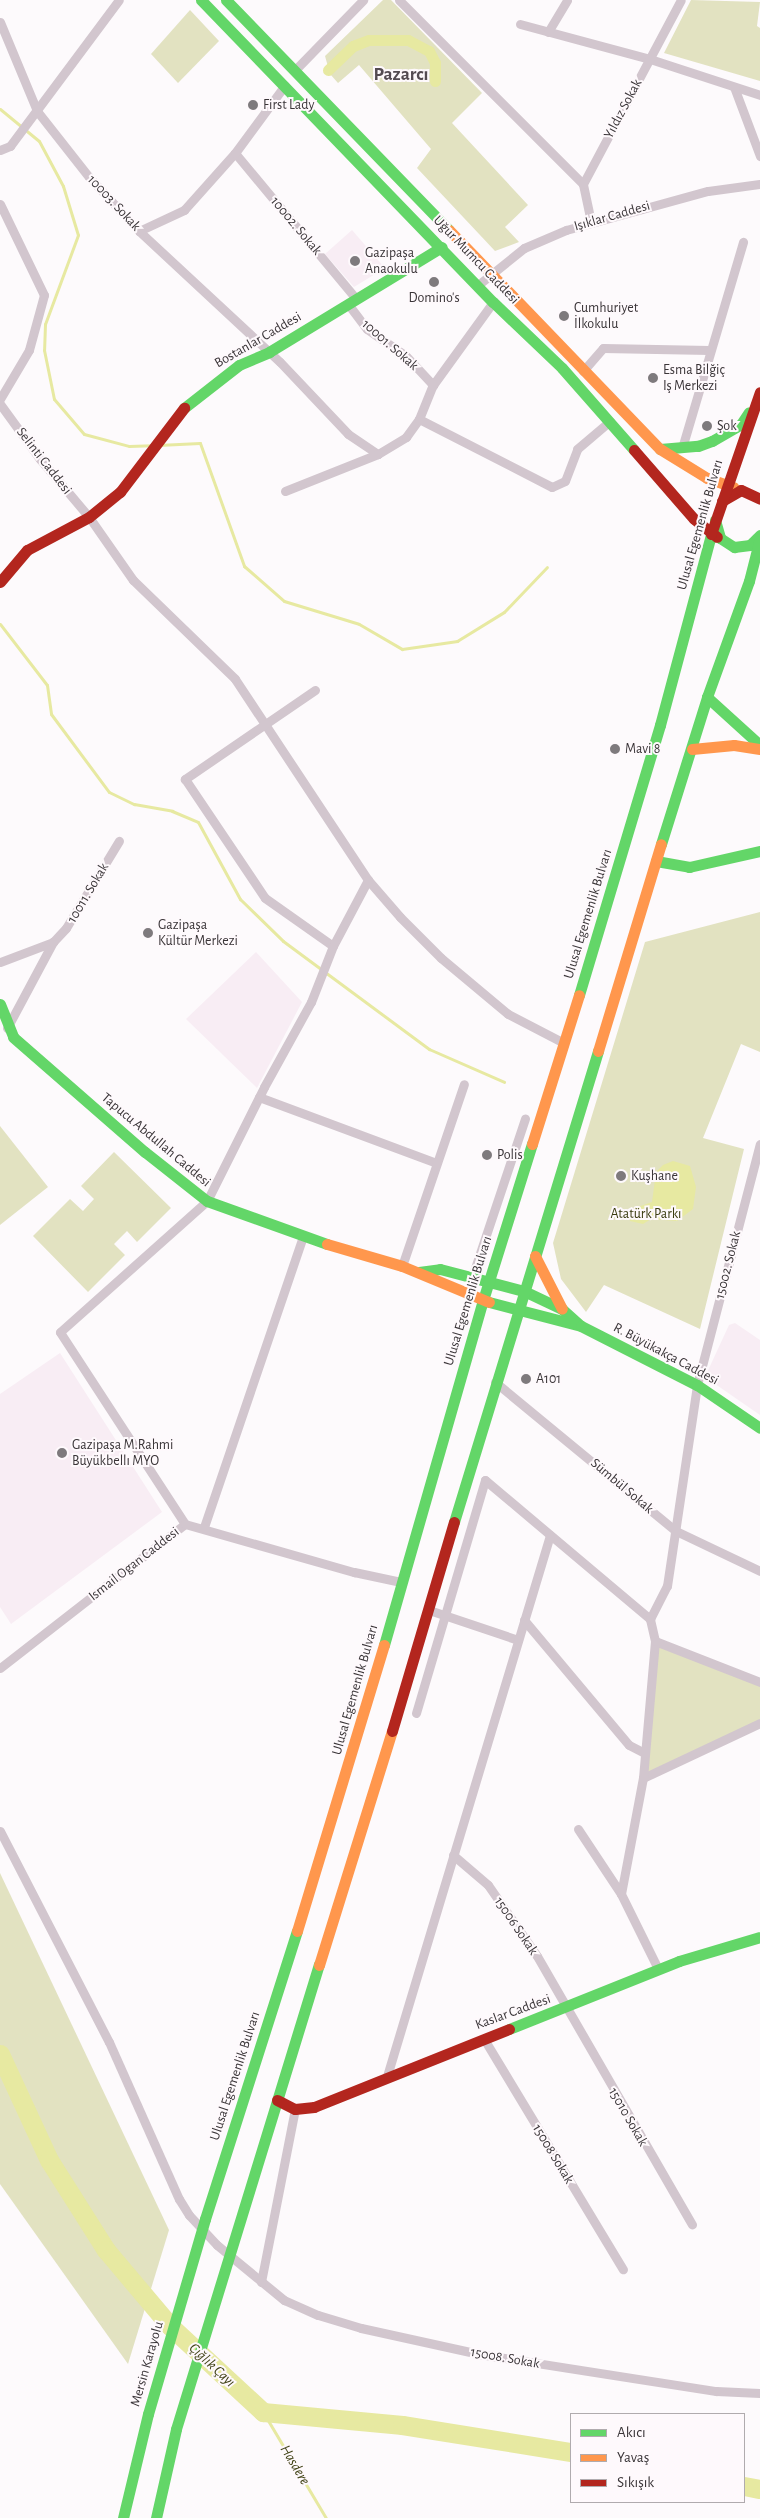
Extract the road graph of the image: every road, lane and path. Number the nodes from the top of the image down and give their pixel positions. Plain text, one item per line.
1 (119, 0) edge
2 (200, 0) edge
3 (226, 0) edge
4 (363, 0) edge
5 (399, 0) edge
6 (567, 0) edge
7 (681, 0) edge
8 (0, 22) edge
9 (520, 24) dead end
10 (548, 32) junction
11 (650, 59) junction
12 (295, 70) junction
13 (285, 85) junction
14 (734, 87) junction
15 (760, 95) edge
16 (37, 111) junction
17 (0, 150) edge
18 (235, 153) junction
19 (760, 156) edge
20 (760, 183) edge
21 (583, 184) junction
22 (0, 204) edge
23 (591, 222) junction
24 (139, 231) junction
25 (743, 242) dead end
26 (442, 247) junction
27 (492, 274) junction
28 (478, 285) junction
29 (352, 301) junction
30 (493, 302) junction
31 (709, 350) junction
32 (269, 352) junction
33 (583, 371) junction
34 (433, 385) junction
35 (760, 391) edge
36 (0, 399) edge
37 (0, 404) edge
38 (419, 419) junction
39 (610, 421) junction
40 (682, 448) junction
41 (660, 449) junction
42 (378, 454) junction
43 (727, 485) junction
44 (741, 490) junction
45 (285, 491) dead end
46 (760, 499) edge
47 (722, 501) junction
48 (89, 516) junction
49 (716, 516) junction
50 (712, 533) junction
51 (760, 536) edge
52 (730, 545) junction
53 (758, 558) edge
54 (0, 582) edge
55 (315, 690) dead end
56 (707, 697) junction
57 (267, 723) junction
58 (760, 747) edge
59 (692, 749) junction
60 (119, 841) dead end
61 (760, 851) edge
62 (656, 861) junction
63 (368, 880) junction
64 (53, 942) junction
65 (333, 946) junction
66 (0, 962) edge
67 (0, 1004) edge
68 (7, 1028) junction
69 (564, 1043) junction
70 (464, 1084) dead end
71 (259, 1097) junction
72 (525, 1119) dead end
73 (760, 1144) edge
74 (436, 1162) junction
75 (207, 1200) junction
76 (303, 1237) junction
77 (535, 1256) junction
78 (402, 1266) junction
79 (419, 1272) junction
80 (472, 1277) junction
81 (489, 1281) junction
82 (524, 1291) junction
83 (483, 1300) junction
84 (562, 1309) junction
85 (518, 1312) junction
86 (581, 1326) junction
87 (495, 1382) junction
88 (697, 1385) junction
89 (760, 1428) edge
90 (185, 1524) junction
91 (204, 1527) junction
92 (676, 1532) junction
93 (550, 1535) junction
94 (760, 1571) edge
95 (401, 1582) junction
96 (429, 1610) junction
97 (446, 1616) junction
98 (650, 1618) junction
99 (524, 1620) junction
100 (518, 1640) junction
101 (655, 1641) junction
102 (0, 1668) edge
103 (760, 1682) edge
104 (416, 1713) dead end
105 (760, 1724) edge
106 (645, 1753) junction
107 (643, 1778) junction
108 (578, 1829) dead end
109 (0, 1830) edge
110 (453, 1854) junction
111 (621, 1894) junction
112 (760, 1937) edge
113 (658, 1969) junction
114 (565, 2008) junction
115 (484, 2039) junction
116 (387, 2076) junction
117 (277, 2100) junction
118 (295, 2109) junction
119 (205, 2219) joint
120 (692, 2225) dead end
121 (623, 2269) dead end
122 (261, 2282) junction
123 (760, 2394) edge
124 (123, 2518) edge
125 (156, 2518) edge

1 - 16 street
2 - 13 main road, Uğur Mumcu Caddesi
3 - 12 main road, Uğur Mumcu Caddesi
4 - 12 street
5 - 21 street
6 - 10 street
7 - 11 street, Yıldız Sokak
8 - 16 street, 10003. Sokak
9 - 10 street
10 - 11 street
11 - 14 street
11 - 21 street, Yıldız Sokak
12 - 27 main road, Uğur Mumcu Caddesi
13 - 18 street
13 - 26 main road, Uğur Mumcu Caddesi
14 - 15 street
14 - 19 street
16 - 17 street
16 - 24 street, 10003. Sokak
18 - 24 street
18 - 29 street, 10002. Sokak
20 - 23 street, Işıklar Caddesi
21 - 23 street
22 - 36 street
23 - 27 street, Işıklar Caddesi
24 - 32 street, 10003. Sokak
25 - 31 street
26 - 28 main road, Uğur Mumcu Caddesi
26 - 29 main road, Bostanlar Caddesi
27 - 28 street, Işıklar Caddesi
27 - 33 main road, Uğur Mumcu Caddesi
28 - 30 main road, Uğur Mumcu Caddesi
29 - 32 main road, Bostanlar Caddesi
29 - 34 street, 10001. Sokak
30 - 34 street
30 - 39 main road, Uğur Mumcu Caddesi
31 - 33 street
31 - 40 street
32 - 42 street, 10003. Sokak
32 - 48 main road, Bostanlar Caddesi
33 - 41 main road, Uğur Mumcu Caddesi
34 - 38 street
35 - 40 main road
35 - 43 main road, Ulusal Egemenlik Bulvarı
37 - 48 street, Selinti Caddesi
38 - 39 street
38 - 42 street
39 - 50 main road, Uğur Mumcu Caddesi
40 - 41 main road
41 - 43 main road, Uğur Mumcu Caddesi
42 - 45 street
43 - 44 main road, Uğur Mumcu Caddesi
43 - 47 main road, Ulusal Egemenlik Bulvarı
44 - 46 main road, Uğur Mumcu Caddesi
44 - 47 main road
47 - 49 main road, Ulusal Egemenlik Bulvarı
48 - 54 main road, Bostanlar Caddesi
48 - 57 street, Selinti Caddesi
49 - 50 main road, Ulusal Egemenlik Bulvarı
49 - 52 main road
50 - 52 main road, Uğur Mumcu Caddesi
50 - 69 main road, Ulusal Egemenlik Bulvarı
51 - 52 main road
51 - 53 main road
52 - 53 main road, Uğur Mumcu Caddesi
53 - 56 main road
55 - 57 street
56 - 58 main road
56 - 59 main road
57 - 63 street, Selinti Caddesi
57 - 65 street
58 - 59 main road
59 - 62 main road
60 - 64 street, 10011. Sokak
61 - 62 main road
62 - 77 main road
63 - 65 street
63 - 69 street, Selinti Caddesi
64 - 66 street, 10011. Sokak
64 - 68 street, 10011. Sokak
65 - 71 street
67 - 68 main road, Tapucu Abdullah Caddesi
68 - 75 main road, Tapucu Abdullah Caddesi
69 - 81 main road, Ulusal Egemenlik Bulvarı
70 - 74 street
71 - 74 street
71 - 75 street
72 - 80 street
73 - 88 street, 15002. Sokak
74 - 78 street
75 - 76 main road, Tapucu Abdullah Caddesi
75 - 90 street
76 - 78 main road, Tapucu Abdullah Caddesi
76 - 91 street
77 - 82 main road
77 - 84 main road
78 - 79 main road, Tapucu Abdullah Caddesi
79 - 80 main road, Tapucu Abdullah Caddesi
79 - 83 main road, Tapucu Abdullah Caddesi
80 - 81 main road, Tapucu Abdullah Caddesi
81 - 82 main road, R. Büyükakça Caddesi
81 - 83 main road, Ulusal Egemenlik Bulvarı
82 - 84 main road, R. Büyükakça Caddesi
82 - 85 main road
83 - 85 main road, R. Büyükakça Caddesi
83 - 95 main road, Ulusal Egemenlik Bulvarı
84 - 86 main road, R. Büyükakça Caddesi
85 - 86 main road, R. Büyükakça Caddesi
85 - 87 main road
86 - 88 main road, R. Büyükakça Caddesi
87 - 92 street, Sümbül Sokak
87 - 96 main road
88 - 89 main road, R. Büyükakça Caddesi
88 - 92 street, 15002. Sokak
90 - 91 street, Ismail Ogan Caddesi
90 - 102 street, Ismail Ogan Caddesi
91 - 95 street, Ismail Ogan Caddesi
92 - 94 street, Sümbül Sokak
92 - 98 street, 15002. Sokak
93 - 97 street
93 - 98 street
93 - 99 street
95 - 119 main road, Ulusal Egemenlik Bulvarı
96 - 97 street
96 - 117 main road
97 - 100 street
97 - 104 street
98 - 101 street
99 - 100 street
99 - 106 street
100 - 110 street
101 - 103 street
101 - 106 street
105 - 107 street
106 - 107 street
107 - 111 street
108 - 111 street
109 - 122 street, 15008. Sokak
110 - 114 street, 15006 Sokak
110 - 116 street
111 - 113 street
112 - 113 main road, Kaslar Caddesi
113 - 114 main road, Kaslar Caddesi
114 - 115 main road, Kaslar Caddesi
114 - 120 street, 15010 Sokak
115 - 116 main road, Kaslar Caddesi
115 - 121 street, 15008 Sokak
116 - 118 main road, Kaslar Caddesi
117 - 118 main road
117 - 125 main road
118 - 122 street
119 - 124 main road, Mersin Karayolu
122 - 123 street, 15008. Sokak

